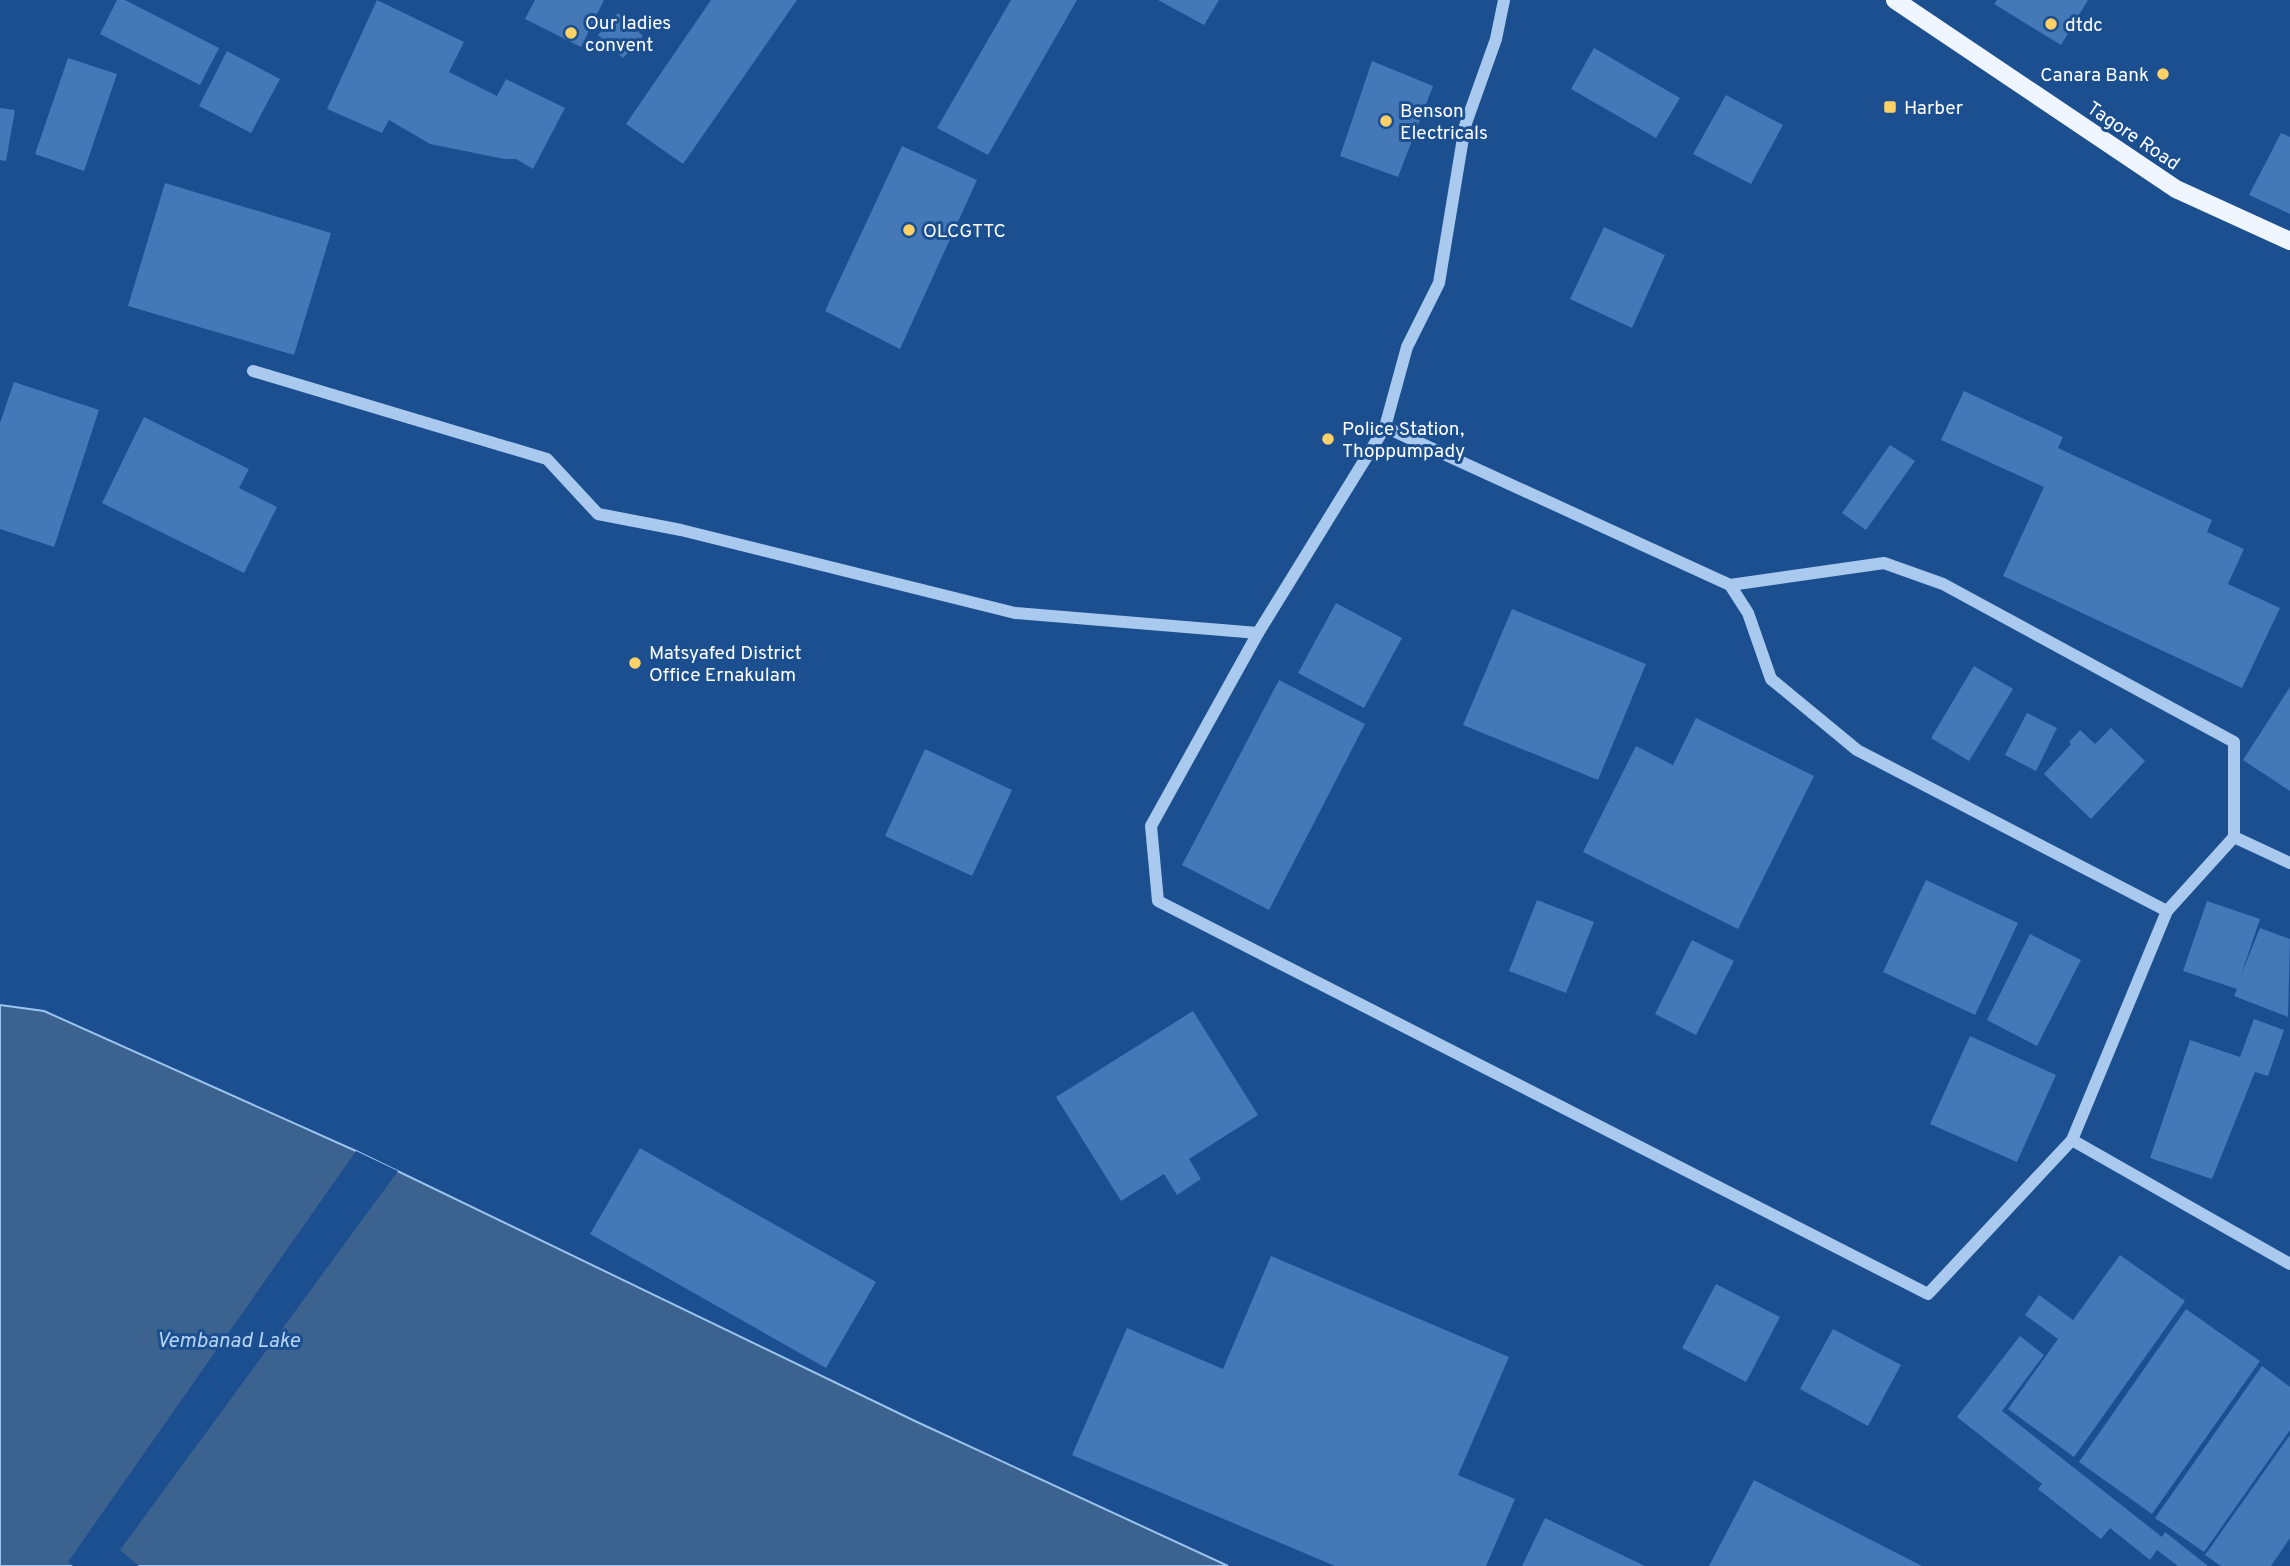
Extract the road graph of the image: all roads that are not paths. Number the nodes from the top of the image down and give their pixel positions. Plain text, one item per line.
1 (1504, 0) edge
2 (1895, 0) edge
3 (2290, 241) edge
4 (253, 371) dead end
5 (1385, 426) junction
6 (1730, 585) junction
7 (1258, 633) junction
8 (2234, 837) junction
9 (2290, 863) edge
10 (2167, 911) junction
11 (2072, 1140) junction
12 (2290, 1264) edge

1 - 5 street
2 - 3 main road, Tagore Road
4 - 7 street
5 - 6 street
5 - 7 street
6 - 8 street
6 - 10 street
7 - 11 street
8 - 9 street
8 - 10 street
10 - 11 street
11 - 12 street

